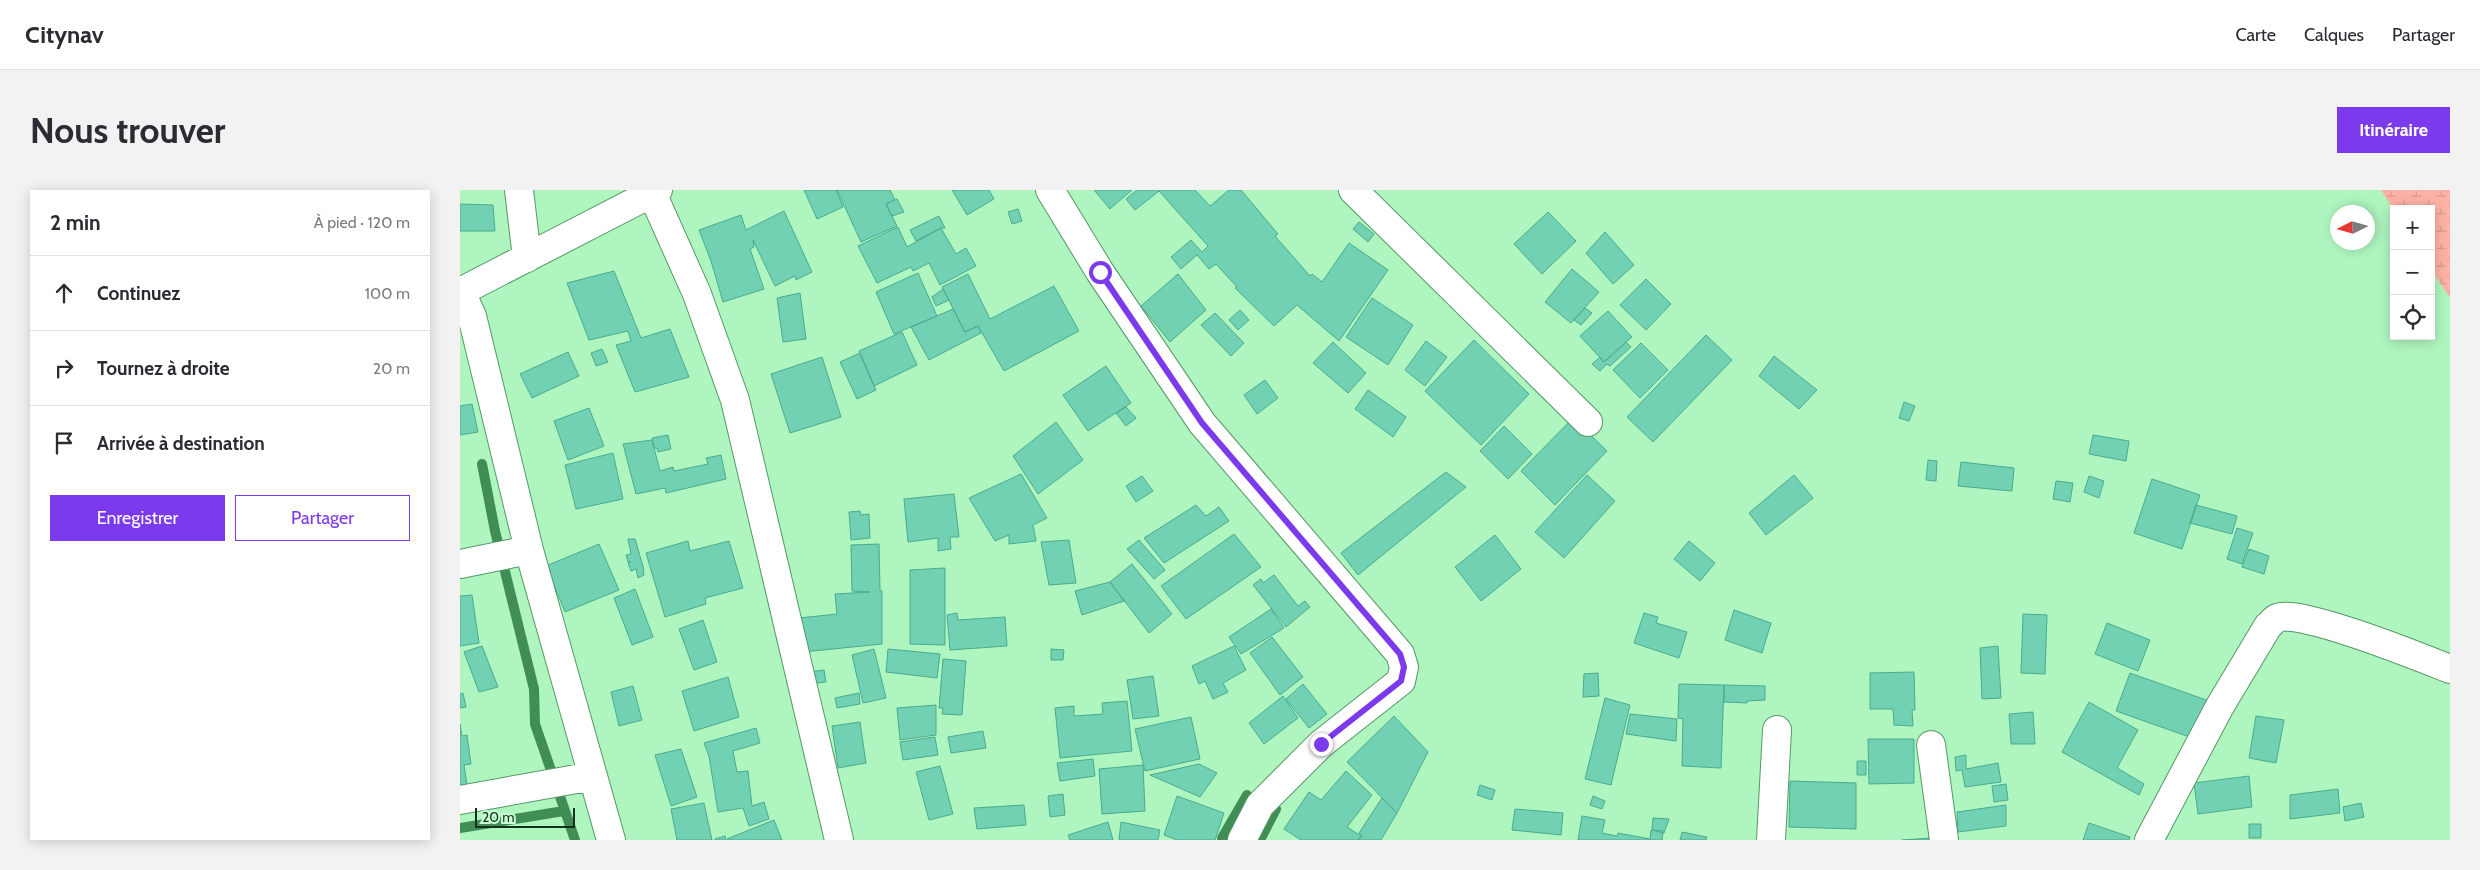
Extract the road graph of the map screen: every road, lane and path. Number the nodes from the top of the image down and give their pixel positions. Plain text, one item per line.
1 (519, 190) edge
2 (1050, 190) edge
3 (1353, 190) edge
4 (655, 192) edge
5 (527, 258) junction
6 (460, 292) edge
7 (1588, 422) dead end
8 (529, 550) junction
9 (460, 564) edge
10 (2450, 669) edge
11 (1777, 730) dead end
12 (1931, 745) dead end
13 (593, 776) junction
14 (460, 800) edge
15 (611, 840) edge
16 (840, 840) edge
17 (1242, 840) edge
18 (1771, 840) edge
19 (1944, 840) edge
20 (2149, 840) edge

1 - 5 street
2 - 17 street
3 - 7 street
4 - 5 street
4 - 16 street
5 - 6 street
6 - 8 street
8 - 9 street
8 - 13 street
10 - 20 street
11 - 18 street
12 - 19 street
13 - 14 street
13 - 15 street

